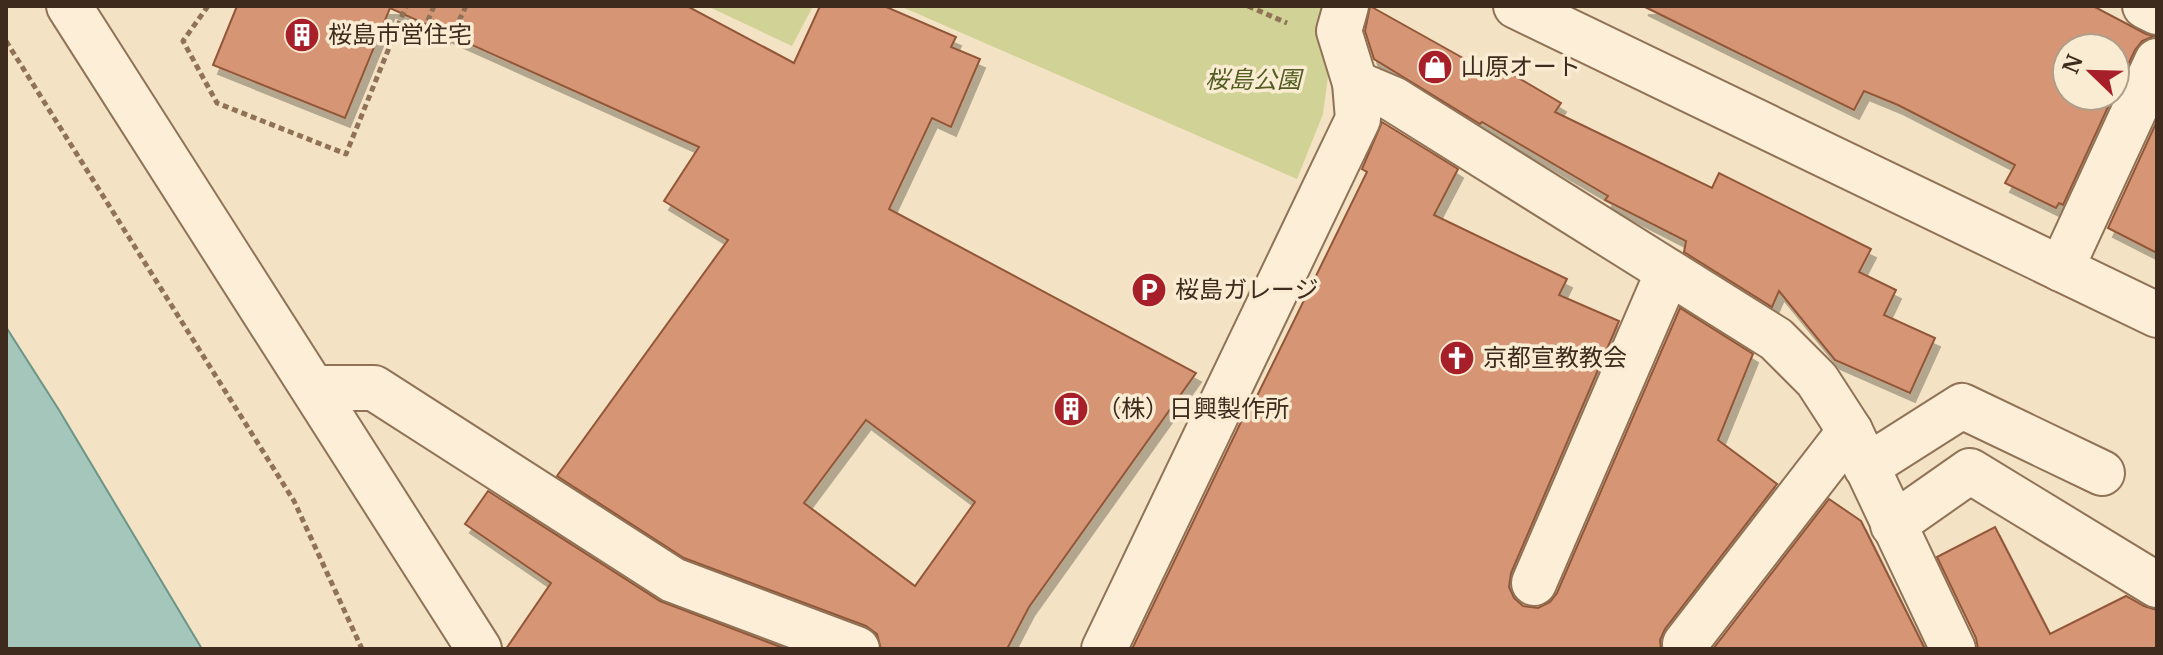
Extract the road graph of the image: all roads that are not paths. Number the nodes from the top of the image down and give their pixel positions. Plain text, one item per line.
1 (69, 6) edge
2 (1346, 6) edge
3 (1516, 6) edge
4 (2145, 6) edge
5 (2157, 12) edge
6 (2157, 61) edge
7 (1355, 83) junction
8 (2061, 269) junction
9 (1668, 272) junction
10 (2157, 315) edge
11 (314, 388) junction
12 (1858, 449) junction
13 (2102, 473) dead end
14 (1893, 525) junction
15 (1534, 583) dead end
16 (2157, 585) edge
17 (1685, 644) dead end
18 (479, 649) edge
19 (857, 649) edge
20 (1104, 649) edge
21 (1953, 649) edge

1 - 11 street
2 - 7 street
3 - 8 street
4 - 5 street
6 - 8 street
7 - 9 street
7 - 20 street
8 - 10 street
9 - 12 street
9 - 15 street
11 - 18 street
11 - 19 street
12 - 13 street
12 - 14 street
12 - 17 street
14 - 16 street
14 - 21 street

